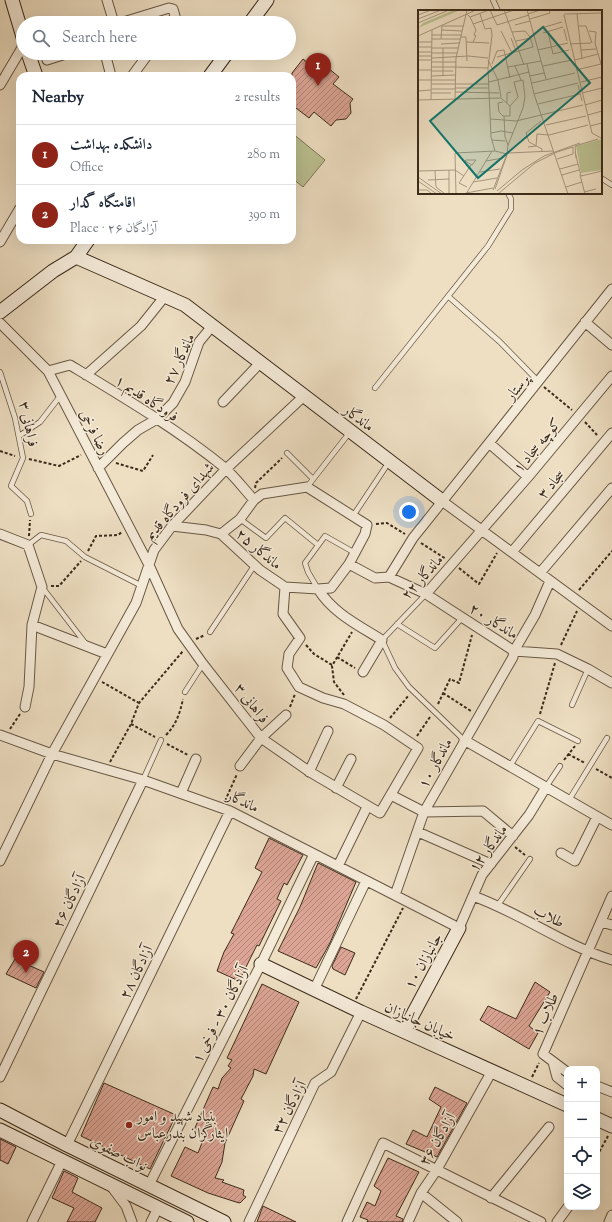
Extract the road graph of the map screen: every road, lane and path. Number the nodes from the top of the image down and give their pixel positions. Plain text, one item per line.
1 (12, 0) edge
2 (107, 0) edge
3 (267, 0) edge
4 (493, 0) edge
5 (498, 10) edge
6 (17, 16) edge
7 (112, 16) edge
8 (143, 16) edge
9 (175, 16) edge
10 (255, 16) edge
11 (16, 58) edge
12 (30, 60) edge
13 (107, 60) edge
14 (144, 60) edge
15 (222, 60) edge
16 (35, 72) edge
17 (110, 72) edge
18 (135, 72) edge
19 (213, 72) edge
20 (0, 85) edge
21 (602, 179) edge
22 (612, 185) edge
23 (508, 194) edge
24 (16, 215) edge
25 (0, 242) edge
26 (85, 244) edge
27 (76, 257) junction
28 (612, 289) edge
29 (165, 296) junction
30 (449, 296) junction
31 (0, 312) edge
32 (586, 322) junction
33 (0, 323) edge
34 (213, 325) junction
35 (612, 345) edge
36 (261, 362) junction
37 (48, 371) junction
38 (0, 372) edge
39 (86, 375) junction
40 (612, 376) edge
41 (539, 382) junction
42 (375, 388) dead end
43 (61, 395) junction
44 (304, 396) junction
45 (223, 402) dead end
46 (157, 419) junction
47 (351, 431) junction
48 (612, 433) edge
49 (18, 436) junction
50 (489, 443) junction
51 (0, 451) edge
52 (90, 451) junction
53 (287, 453) joint
54 (153, 455) dead end
55 (22, 458) junction
56 (105, 460) junction
57 (389, 461) junction
58 (98, 468) junction
59 (226, 469) junction
60 (528, 477) junction
61 (313, 479) junction
62 (307, 487) junction
63 (612, 488) edge
64 (254, 500) junction
65 (442, 501) junction
66 (31, 514) joint
67 (353, 516) junction
68 (240, 519) junction
69 (367, 525) junction
70 (172, 526) junction
71 (129, 529) junction
72 (482, 531) junction
73 (0, 534) edge
74 (222, 534) junction
75 (413, 538) junction
76 (28, 545) junction
77 (318, 545) junction
78 (502, 545) junction
79 (612, 551) edge
80 (512, 552) junction
81 (355, 553) junction
82 (85, 556) junction
83 (453, 563) junction
84 (349, 564) junction
85 (149, 566) junction
86 (254, 566) junction
87 (540, 573) junction
88 (388, 577) junction
89 (550, 581) junction
90 (42, 586) junction
91 (142, 586) junction
92 (285, 587) junction
93 (318, 589) junction
94 (426, 594) junction
95 (577, 600) junction
96 (462, 618) junction
97 (357, 624) junction
98 (397, 624) junction
99 (32, 625) junction
100 (475, 626) junction
101 (612, 626) edge
102 (210, 632) joint
103 (300, 638) junction
104 (382, 640) junction
105 (86, 644) junction
106 (189, 644) junction
107 (514, 651) junction
108 (107, 654) junction
109 (557, 654) junction
110 (337, 657) junction
111 (203, 664) junction
112 (332, 666) junction
113 (588, 669) junction
114 (363, 672) joint
115 (94, 678) junction
116 (612, 683) edge
117 (296, 684) junction
118 (412, 690) junction
119 (185, 692) joint
120 (443, 693) junction
121 (139, 703) junction
122 (344, 704) junction
123 (572, 705) dead end
124 (25, 707) joint
125 (434, 712) junction
126 (286, 715) joint
127 (478, 716) junction
128 (538, 721) junction
129 (384, 725) junction
130 (328, 731) dead end
131 (2, 736) edge
132 (261, 738) junction
133 (607, 738) dead end
134 (161, 740) joint
135 (464, 740) junction
136 (578, 742) joint
137 (412, 744) junction
138 (52, 754) junction
139 (568, 754) junction
140 (196, 759) dead end
141 (351, 759) dead end
142 (240, 766) joint
143 (510, 766) junction
144 (560, 766) joint
145 (590, 766) junction
146 (105, 770) junction
147 (309, 772) junction
148 (612, 778) edge
149 (143, 780) junction
150 (336, 788) junction
151 (546, 788) junction
152 (181, 793) junction
153 (391, 795) junction
154 (569, 800) junction
155 (367, 807) junction
156 (226, 809) junction
157 (424, 812) junction
158 (597, 817) junction
159 (612, 825) edge
160 (418, 832) junction
161 (510, 839) junction
162 (561, 853) dead end
163 (314, 854) junction
164 (530, 859) joint
165 (0, 861) edge
166 (491, 864) junction
167 (338, 866) junction
168 (366, 881) junction
169 (395, 895) junction
170 (473, 896) junction
171 (612, 896) edge
172 (406, 901) junction
173 (498, 905) junction
174 (601, 922) junction
175 (612, 925) edge
176 (459, 928) junction
177 (588, 952) junction
178 (612, 960) edge
179 (261, 964) junction
180 (314, 990) junction
181 (357, 1009) junction
182 (404, 1030) junction
183 (543, 1054) junction
184 (553, 1062) junction
185 (564, 1070) edge
186 (492, 1071) junction
187 (0, 1077) edge
188 (564, 1083) edge
189 (600, 1087) edge
190 (528, 1088) junction
191 (611, 1089) edge
192 (564, 1104) edge
193 (0, 1110) edge
194 (600, 1116) edge
195 (600, 1121) edge
196 (549, 1127) dead end
197 (611, 1129) edge
198 (0, 1130) edge
199 (67, 1145) junction
200 (600, 1150) edge
201 (62, 1160) junction
202 (436, 1171) junction
203 (110, 1184) junction
204 (148, 1185) junction
205 (421, 1193) junction
206 (491, 1198) junction
207 (158, 1208) junction
208 (566, 1210) edge
209 (612, 1215) edge
210 (32, 1222) edge
211 (132, 1222) edge
212 (151, 1222) edge
213 (187, 1222) edge
214 (224, 1222) edge
215 (249, 1222) edge
216 (347, 1222) edge
217 (408, 1222) edge
218 (457, 1222) edge
219 (541, 1222) edge
220 (558, 1222) edge
221 (609, 1222) edge

1 - 6 street
2 - 7 street
3 - 10 street
4 - 5 lane
8 - 9 street
11 - 20 street
12 - 16 street
13 - 17 street
14 - 18 street
15 - 19 street
21 - 22 lane
23 - 30 lane
24 - 25 street
26 - 27 street
27 - 29 street, ماندگار
27 - 31 street
28 - 32 street, پرستار
29 - 34 street, ماندگار
29 - 39 street
30 - 41 lane
30 - 42 lane
32 - 35 street
32 - 41 street, پرستار
33 - 37 street, رضا فرخی
34 - 36 street, ماندگار
34 - 46 street, ماندگار ۲۷
36 - 44 street, ماندگار
36 - 45 street
37 - 39 street, فرودگاه قدیم ۱
37 - 43 street, رضا فرخی
38 - 49 lane, فراهانی ۳
39 - 46 street, فرودگاه قدیم ۱
40 - 60 street, کوچه سجاد ۱
41 - 50 street, پرستار
43 - 49 lane
43 - 52 street, رضا فرخی
44 - 47 street, ماندگار
44 - 59 street, شهدای فرودگاه قدیم
46 - 56 street, ماندگار ۲۷
46 - 59 street, فرودگاه قدیم ۱
47 - 57 street, ماندگار
47 - 61 lane
48 - 80 street, سجاد ۳
49 - 55 lane, فراهانی ۳
50 - 60 street
50 - 65 street, پرستار
51 - 55 path
52 - 55 path
52 - 58 street, رضا فرخی
53 - 61 lane
53 - 64 path
54 - 56 path
55 - 66 lane, فراهانی ۳
56 - 58 street, ماندگار ۲۷
57 - 65 street, ماندگار
57 - 67 lane
58 - 71 street, رضا فرخی
59 - 64 street, فرودگاه قدیم ۱
59 - 70 street, شهدای فرودگاه قدیم
60 - 72 street, کوچه سجاد ۱
61 - 62 lane
62 - 64 street
62 - 67 street
63 - 87 street
64 - 68 street, ماندگار ۲۵
65 - 72 street, ماندگار
65 - 75 street, پرستار
66 - 76 path
67 - 69 street
68 - 74 street, ماندگار ۲۵
68 - 77 lane
69 - 75 path
69 - 81 street
70 - 74 street
70 - 85 street, شهدای فرودگاه قدیم
71 - 82 path
71 - 85 street, رضا فرخی
72 - 78 street, ماندگار
72 - 83 street, ماندگار ۲۲
73 - 76 street
74 - 86 street, ماندگار ۲۵
75 - 83 path
75 - 88 street, پرستار
76 - 82 lane
76 - 90 street
77 - 81 lane
77 - 93 lane
78 - 80 street, ماندگار
78 - 83 path
79 - 95 path
80 - 87 street, ماندگار
81 - 84 street
82 - 90 path
82 - 91 lane
83 - 94 street, ماندگار ۲۲
84 - 88 street, ماندگار ۲۰
84 - 93 street
85 - 91 street, شهدای فرودگاه قدیم
85 - 106 street, فراهانی ۳
86 - 92 street, ماندگار ۲۵
86 - 102 lane
87 - 89 street, ماندگار
88 - 94 street, ماندگار ۲۰
89 - 95 street, ماندگار
89 - 107 street, ماندگار ۱۰
90 - 99 street
90 - 105 lane
91 - 108 street, شهدای فرودگاه قدیم
92 - 93 street
92 - 103 street
93 - 97 street
94 - 96 street, ماندگار ۲۰
94 - 98 lane, ماندگار ۲۲
95 - 101 street, ماندگار
95 - 109 path
96 - 98 lane
96 - 100 street, ماندگار ۲۰
97 - 104 street
97 - 110 path
98 - 104 lane, ماندگار ۲۲
99 - 105 street
99 - 124 street
100 - 107 street, ماندگار ۲۰
100 - 120 path
102 - 106 path
103 - 112 path
103 - 117 street
104 - 114 street
104 - 118 lane
105 - 108 street
106 - 111 street, فراهانی ۳
106 - 121 path
107 - 109 street, ماندگار ۲۰
107 - 127 street, ماندگار ۱۰
108 - 115 street, شهدای فرودگاه قدیم
109 - 113 street, ماندگار ۲۰
109 - 128 path
110 - 112 path
110 - 114 path
111 - 119 lane
111 - 132 street, فراهانی ۳
112 - 122 path
113 - 116 street, ماندگار ۲۰
113 - 123 lane
115 - 121 path
115 - 138 street, شهدای فرودگاه قدیم
117 - 122 street
117 - 126 path
118 - 125 lane
118 - 129 path
119 - 134 path
120 - 125 path
120 - 127 path
121 - 146 path
122 - 129 street
124 - 131 path
125 - 135 lane
125 - 137 path
126 - 132 street
127 - 135 street, ماندگار ۱۰
128 - 136 lane
128 - 143 lane
129 - 137 street
130 - 147 street
131 - 138 street, ماندگار
132 - 142 street
132 - 147 street, فراهانی ۳
133 - 145 lane
134 - 149 lane
135 - 143 street
135 - 157 street, ماندگار ۱۰
136 - 139 path
137 - 153 street
138 - 146 street, ماندگار
138 - 165 street, شهدای فرودگاه قدیم
139 - 144 path
139 - 145 path
140 - 152 street
141 - 150 street
142 - 156 path
143 - 151 street
144 - 151 lane
145 - 148 path
145 - 154 lane
146 - 149 street, ماندگار
147 - 150 street, فراهانی ۳
149 - 152 street, ماندگار
149 - 187 street, آزادگان ۲۶
150 - 155 street, فراهانی ۳
151 - 154 street
151 - 161 street, ماندگار ۱۲
152 - 156 street, ماندگار
153 - 155 street, فراهانی ۳
153 - 157 street
154 - 158 street
155 - 167 street
156 - 163 street, ماندگار
156 - 199 street, آزادگان ۲۸
157 - 160 street, ماندگار ۱۰
157 - 161 street
158 - 159 street
158 - 162 street
160 - 166 street
160 - 169 street, ماندگار ۱۰
161 - 164 path
161 - 166 street, ماندگار ۱۲
163 - 167 street, ماندگار
163 - 179 street, آزادگان ۳۰ - فرخی ۱
164 - 173 lane
166 - 170 street, ماندگار ۱۲
167 - 168 street, ماندگار
168 - 169 street, ماندگار
168 - 180 street
169 - 172 street, ماندگار
170 - 173 street, طلاب
170 - 176 street, ماندگار ۱۲
171 - 174 street, طلاب ۱
172 - 176 street, ماندگار
172 - 181 path
173 - 177 street, طلاب
174 - 175 street
174 - 177 street, طلاب ۱
176 - 182 street, جانبازان ۱۰
177 - 178 street, طلاب
177 - 183 street, طلاب ۱
179 - 180 street, خیابان جانبازان
179 - 204 street, آزادگان ۳۰ - فرخی ۱
180 - 181 street, خیابان جانبازان
181 - 182 street, خیابان جانبازان
181 - 215 street, آزادگان ۳۲
182 - 186 street, خیابان جانبازان
183 - 184 street
183 - 190 path, طلاب ۱
184 - 185 street
184 - 188 street
186 - 190 street, خیابان جانبازان
186 - 202 street, آزادگان ۳۶
189 - 191 street
190 - 192 street, خیابان جانبازان
193 - 199 street, نواب صفوی
194 - 197 street
195 - 197 street
196 - 206 street
197 - 200 path
198 - 201 street
199 - 204 street, نواب صفوی
201 - 203 street
201 - 210 street
202 - 205 street, آزادگان ۳۶
202 - 206 street
202 - 216 street
203 - 207 street
203 - 211 street
204 - 214 street, نواب صفوی
205 - 217 street, آزادگان ۳۶
205 - 218 street
206 - 219 street
207 - 212 street
207 - 213 street
208 - 220 street
209 - 221 street

